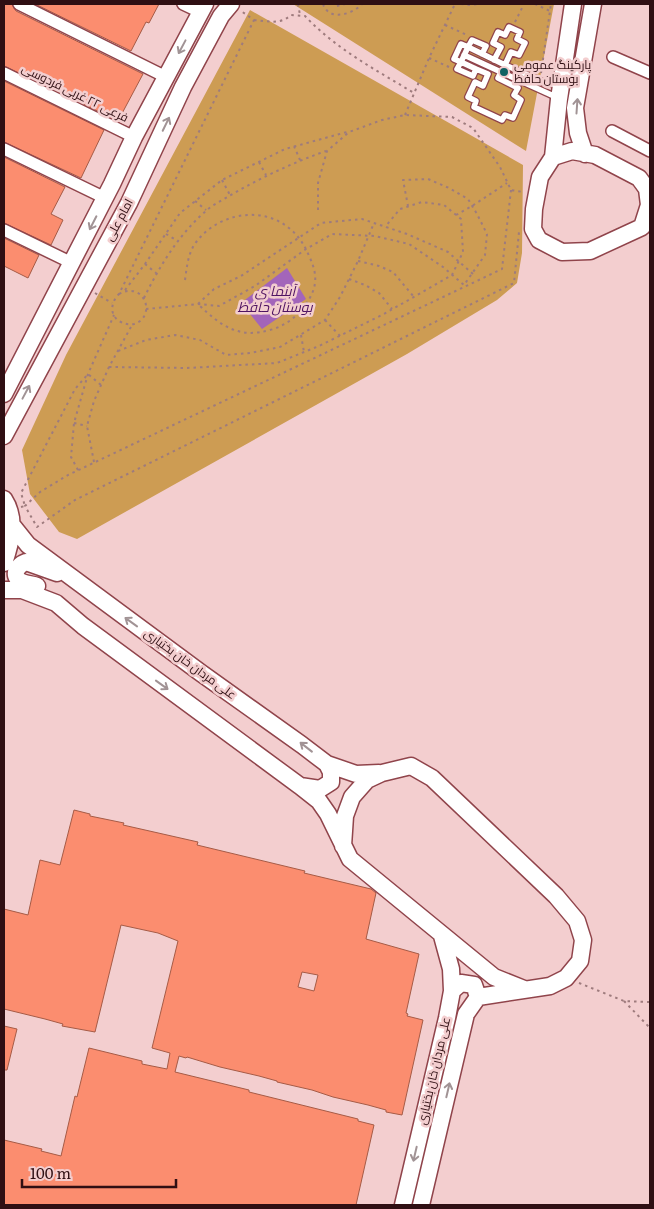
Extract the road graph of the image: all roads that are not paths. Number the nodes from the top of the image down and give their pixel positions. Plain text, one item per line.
1 (19, 4) edge
2 (183, 4) edge
3 (231, 4) edge
4 (573, 4) edge
5 (593, 4) edge
6 (202, 8) edge
7 (468, 47) junction
8 (464, 55) junction
9 (613, 57) dead end
10 (494, 60) junction
11 (460, 62) junction
12 (505, 64) junction
13 (4, 73) edge
14 (650, 73) edge
15 (488, 74) junction
16 (500, 75) junction
17 (562, 76) junction
18 (166, 77) junction
19 (558, 104) junction
20 (612, 131) dead end
21 (131, 144) junction
22 (4, 149) edge
23 (650, 151) edge
24 (585, 154) junction
25 (553, 157) junction
26 (150, 158) junction
27 (644, 179) edge
28 (109, 191) junction
29 (129, 203) junction
30 (646, 225) edge
31 (4, 230) edge
32 (72, 263) junction
33 (4, 394) edge
34 (4, 436) edge
35 (4, 499) edge
36 (12, 525) junction
37 (4, 563) edge
38 (83, 586) junction
39 (4, 590) edge
40 (66, 612) junction
41 (327, 764) junction
42 (382, 773) junction
43 (300, 786) junction
44 (343, 846) junction
45 (442, 936) junction
46 (524, 990) junction
47 (452, 991) junction
48 (478, 997) junction
49 (403, 1205) edge
50 (420, 1205) edge

1 - 18 street
2 - 6 street
26 -> 3 main road, امام علی
4 - 17 main road
24 -> 5 main road
6 -> 18 main road, امام علی
7 - 8 lane
7 - 10 lane
7 - 11 lane
8 - 11 lane
8 - 16 lane
9 - 14 street
10 - 12 lane
10 - 12 lane
11 - 15 lane
12 - 17 lane
13 - 21 street, فرعی ۲۲ غربی فردوسی
15 - 16 lane
15 - 16 lane
16 - 19 lane
17 - 19 main road
18 - 21 main road, امام علی
19 - 25 main road
20 - 23 street
21 - 26 main road
21 - 28 main road, امام علی
22 - 28 street
24 - 25 main road
24 - 27 main road
25 - 30 main road
26 - 29 main road, امام علی
27 - 30 main road
28 - 29 main road
28 -> 32 main road, امام علی
34 -> 29 main road, امام علی
31 - 32 street
32 - 33 main road, امام علی
35 - 36 main road
36 - 37 main road
36 - 38 main road, علی مردان خان بختیاری
38 - 40 main road
41 -> 38 main road, علی مردان خان بختیاری
39 - 40 main road
40 -> 43 main road
41 - 42 main road, علی مردان خان بختیاری
41 - 43 main road
42 - 44 main road
42 - 46 main road
43 - 44 main road
44 - 45 main road
45 - 46 main road
45 - 47 main road, علی مردان خان بختیاری
46 - 48 main road
47 - 48 main road
47 -> 49 main road, علی مردان خان بختیاری
50 -> 48 main road, علی مردان خان بختیاری

